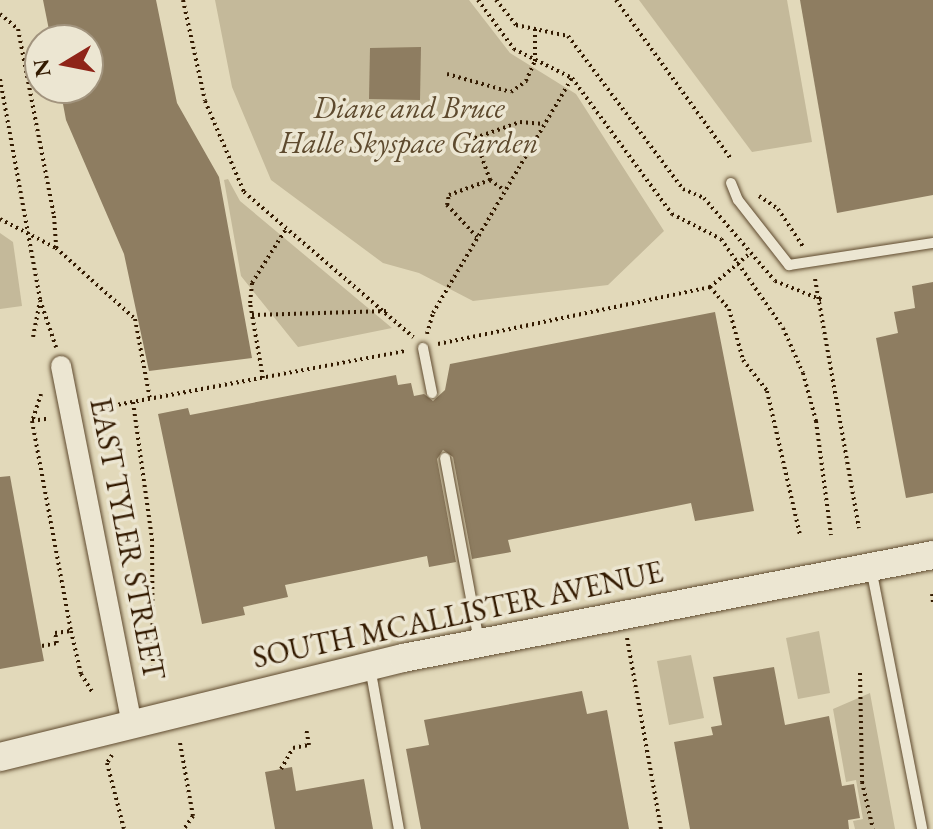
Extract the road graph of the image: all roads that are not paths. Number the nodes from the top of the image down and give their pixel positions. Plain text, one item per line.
1 (731, 183) dead end
2 (933, 243) edge
3 (423, 348) road end
4 (61, 366) road end
5 (432, 393) dead end
6 (445, 458) dead end
7 (933, 555) edge
8 (870, 566) junction
9 (479, 643) junction
10 (369, 665) junction
11 (132, 724) junction
12 (0, 757) edge
13 (399, 829) edge
14 (922, 829) edge

1 - 2 lane
3 - 5 lane
4 - 11 street, EAST TYLER STREET
6 - 9 lane
7 - 8 street, SOUTH MCALLISTER AVENUE
8 - 9 street, SOUTH MCALLISTER AVENUE
8 - 14 lane
9 - 10 street, SOUTH MCALLISTER AVENUE
10 - 11 street, SOUTH MCALLISTER AVENUE
10 - 13 lane
11 - 12 street, SOUTH MCALLISTER AVENUE

